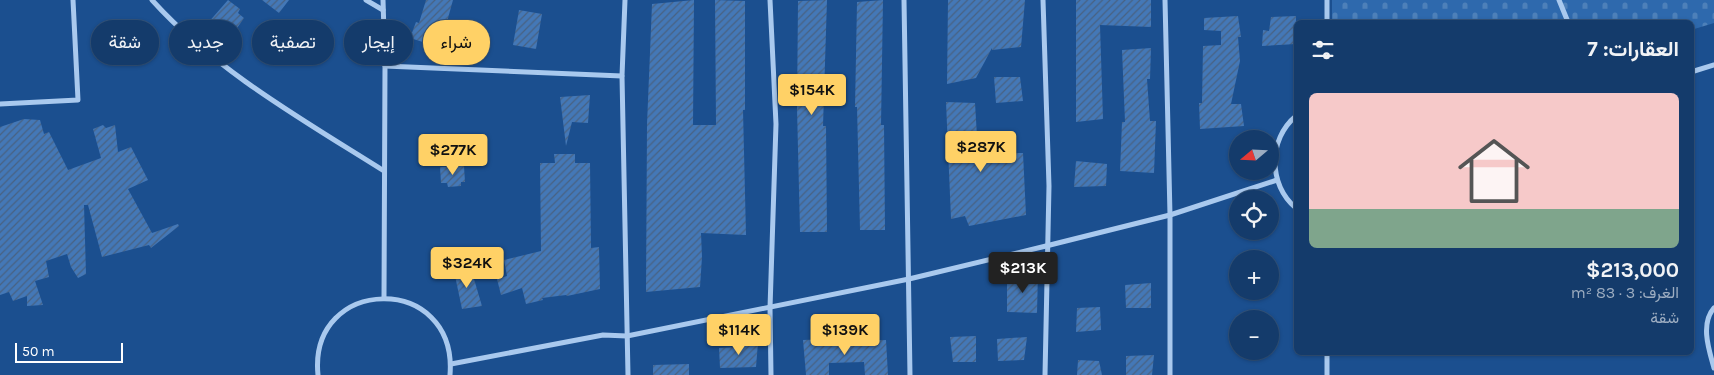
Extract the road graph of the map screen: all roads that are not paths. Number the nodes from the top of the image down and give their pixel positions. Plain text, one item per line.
1 (73, 0) edge
2 (152, 0) edge
3 (366, 0) edge
4 (383, 0) edge
5 (625, 0) edge
6 (770, 0) edge
7 (904, 0) edge
8 (1043, 0) edge
9 (1165, 0) edge
10 (1327, 0) edge
11 (1559, 0) edge
12 (383, 10) junction
13 (1327, 20) edge
14 (1567, 20) edge
15 (1714, 65) edge
16 (385, 66) junction
17 (1694, 71) edge
18 (622, 76) junction
19 (0, 104) edge
20 (1294, 118) edge
21 (1279, 142) edge
22 (384, 171) junction
23 (1277, 180) joint
24 (1294, 206) edge
25 (1170, 215) junction
26 (1046, 246) junction
27 (909, 279) junction
28 (384, 298) junction
29 (770, 308) junction
30 (1714, 308) edge
31 (627, 336) junction
32 (1327, 355) edge
33 (451, 364) junction
34 (1714, 368) edge
35 (318, 375) edge
36 (450, 375) edge
37 (628, 375) edge
38 (771, 375) edge
39 (910, 375) edge
40 (1045, 375) edge
41 (1170, 375) edge
42 (1327, 375) edge

1 - 19 street
2 - 22 street
3 - 12 street
4 - 12 street
5 - 18 street
6 - 29 street
7 - 27 street
8 - 26 street
9 - 25 street
10 - 13 street
11 - 14 street
12 - 16 street
15 - 17 street
16 - 18 street
16 - 22 street
18 - 31 street
20 - 21 street
22 - 28 street
23 - 24 street
23 - 25 street
25 - 26 street
25 - 41 street
26 - 27 street
26 - 40 street
27 - 29 street
27 - 39 street
28 - 33 street
28 - 35 street
29 - 31 street
29 - 38 street
30 - 34 street
31 - 33 street
31 - 37 street
32 - 42 street
33 - 36 street

